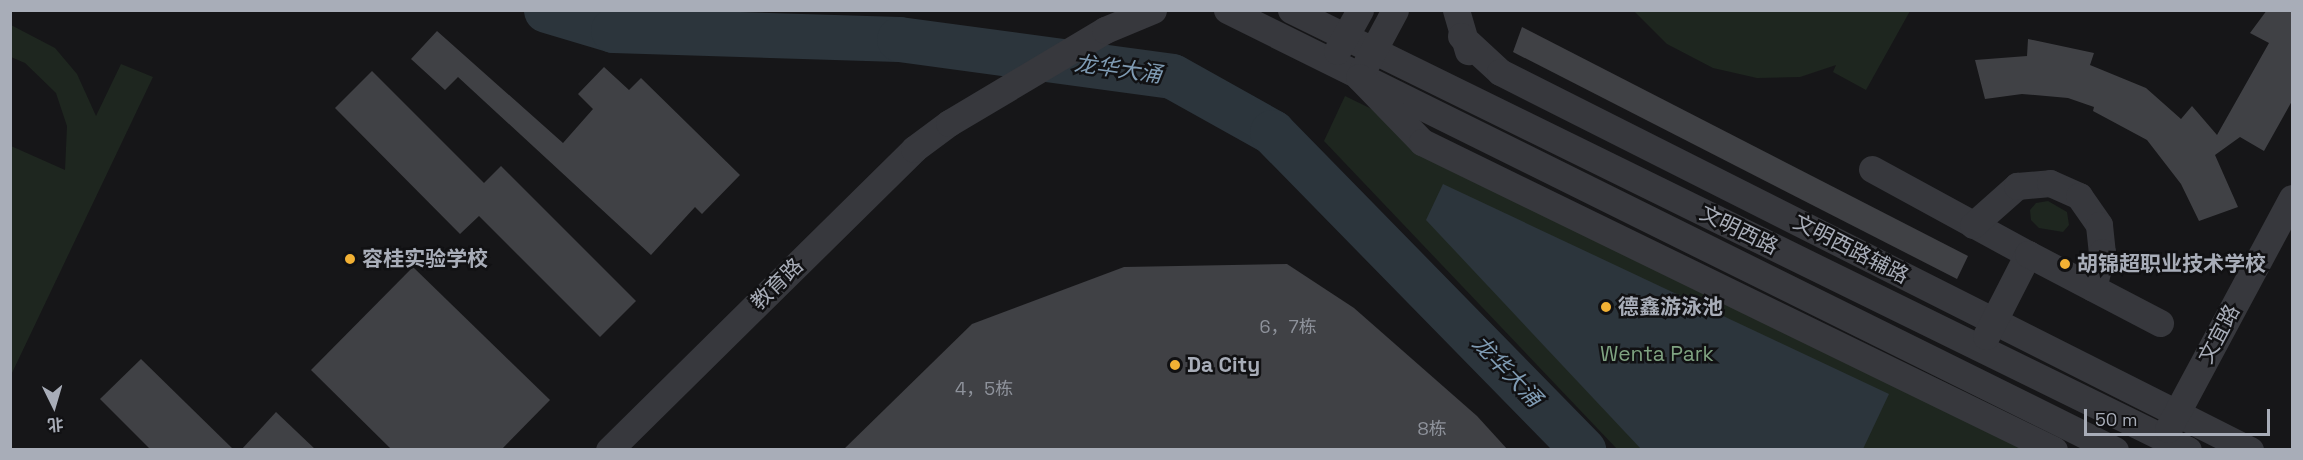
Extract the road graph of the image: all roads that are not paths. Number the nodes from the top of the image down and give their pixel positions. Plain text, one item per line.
1 (1153, 10) edge
2 (1227, 10) edge
3 (1291, 10) edge
4 (1360, 10) edge
5 (1395, 10) edge
6 (1458, 23) edge
7 (1346, 37) junction
8 (1375, 51) junction
9 (1330, 63) junction
10 (1359, 77) junction
11 (1510, 117) junction
12 (1872, 169) dead end
13 (2292, 198) edge
14 (1973, 225) junction
15 (2028, 255) junction
16 (2092, 288) junction
17 (1994, 322) junction
18 (2160, 323) dead end
19 (1980, 348) junction
20 (2176, 414) junction
21 (2163, 438) junction
22 (609, 450) edge
23 (2054, 450) edge
24 (2115, 450) edge
25 (2188, 450) edge
26 (2250, 450) edge

1 - 22 street, 教育路
2 - 9 street, 文明西路
3 - 7 street, 文明西路
4 - 7 street
5 - 8 street
6 - 11 street
6 - 17 street, 文明西路辅路
7 - 8 street, 文明西路
7 - 9 street
8 - 10 street
8 - 11 street, 文明西路
9 - 10 street, 文明西路
10 - 23 street
10 - 24 street, 文明西路
11 - 19 street, 文明西路
12 - 14 street
13 - 20 street, 文宜路
14 - 15 street
14 - 16 street
15 - 16 street
15 - 17 street
16 - 18 street
17 - 19 street
17 - 20 street, 文明西路辅路
19 - 21 street, 文明西路
20 - 21 street, 文宜路
20 - 26 street, 文明西路辅路
21 - 25 street, 文明西路

